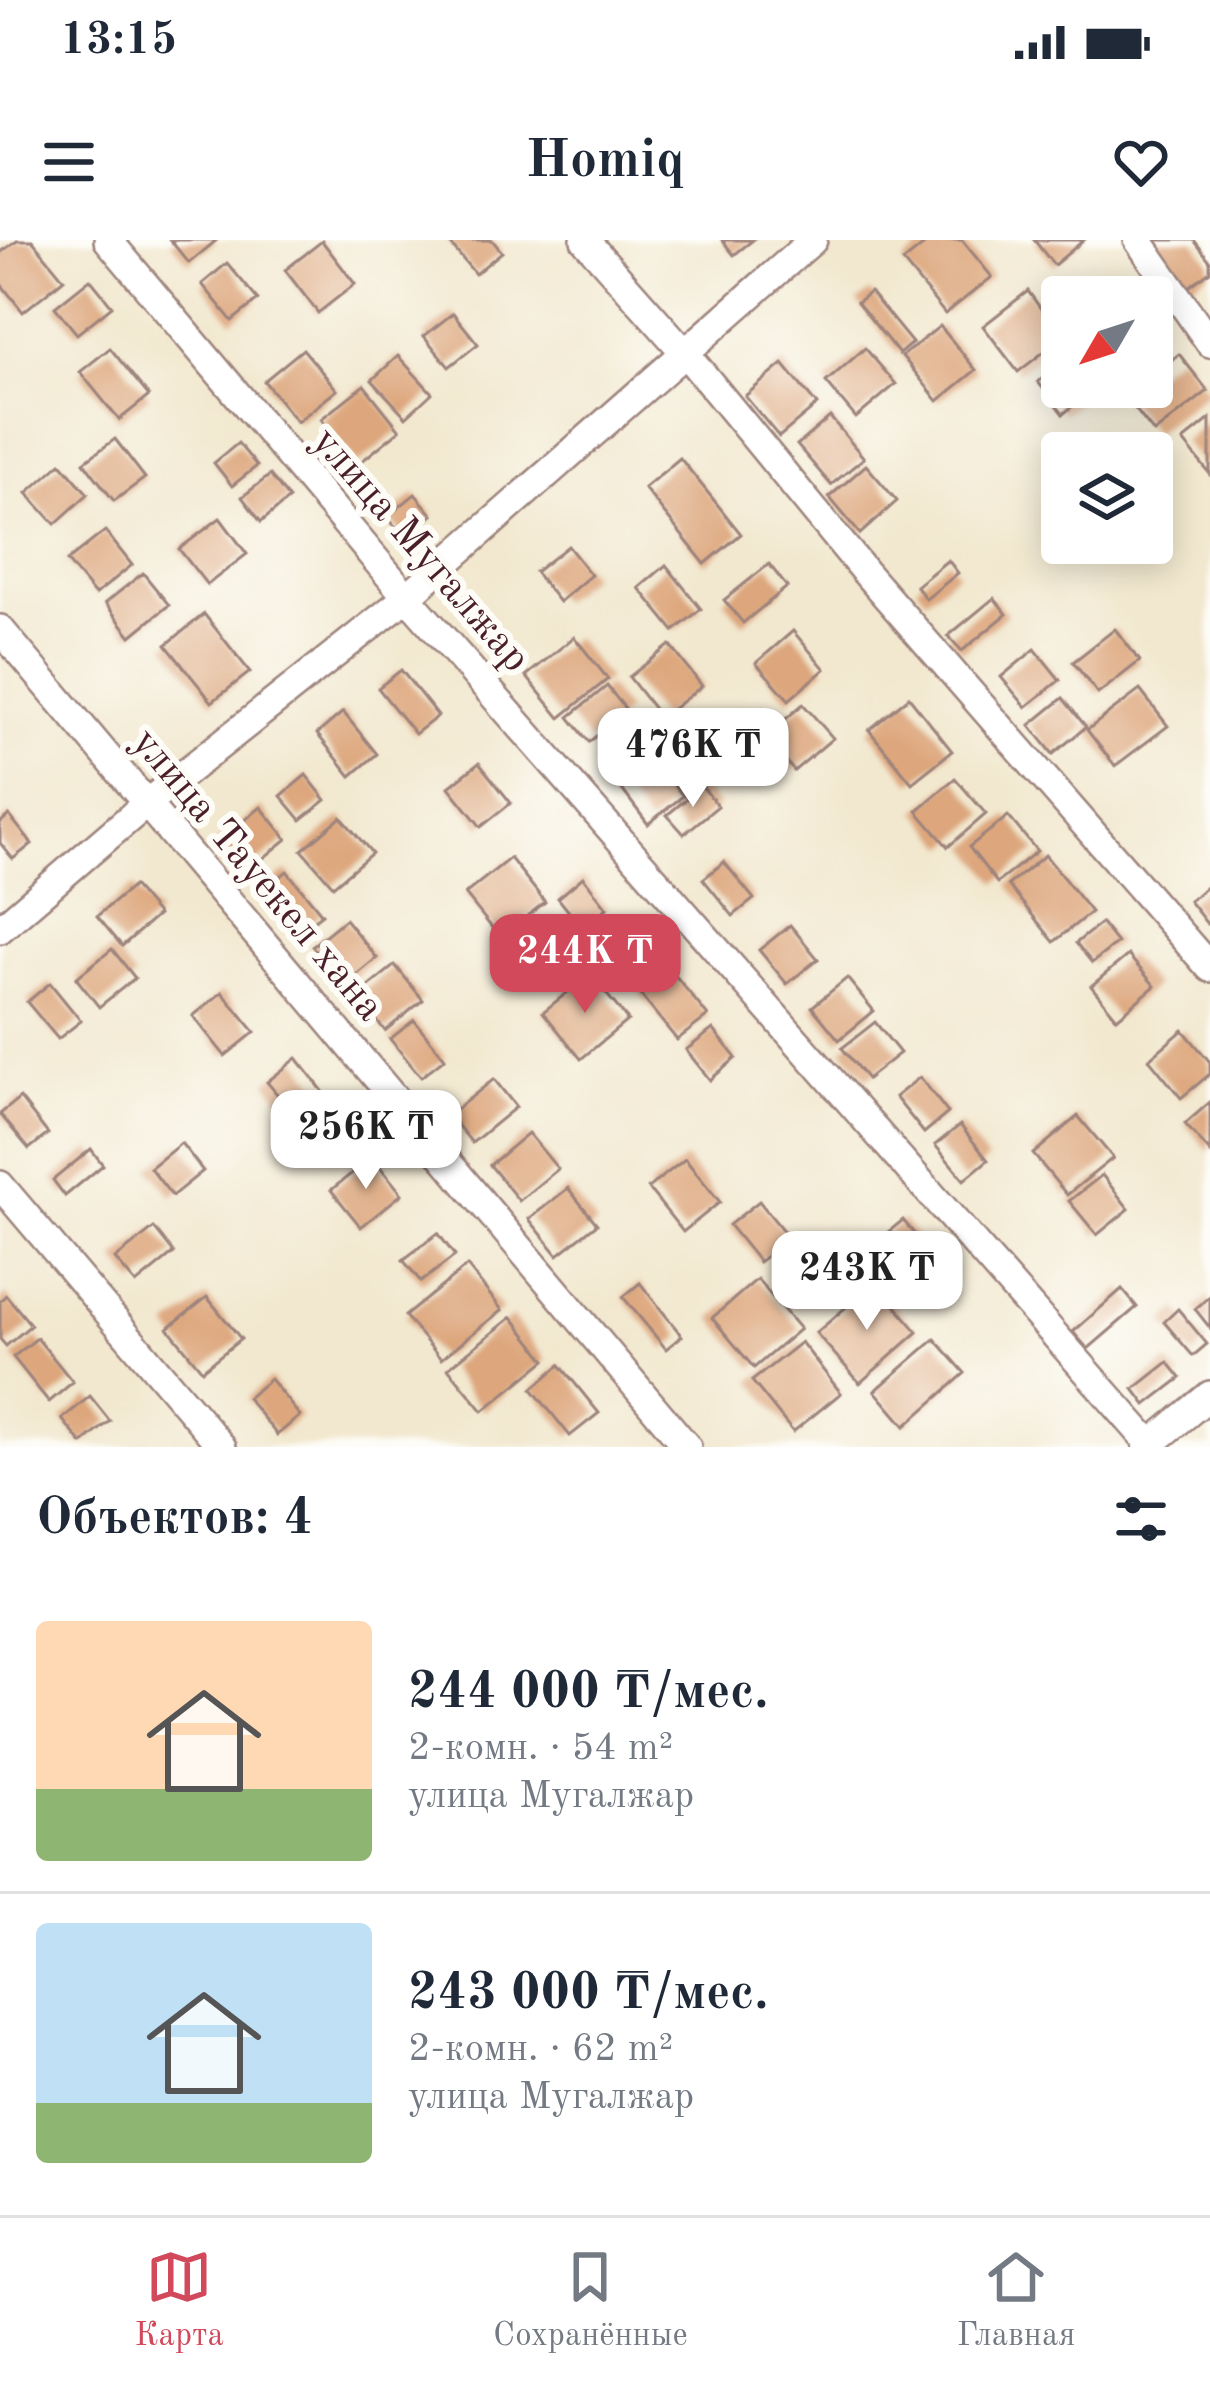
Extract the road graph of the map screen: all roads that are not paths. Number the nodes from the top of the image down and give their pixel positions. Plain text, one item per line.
1 (108, 240) edge
2 (585, 240) edge
3 (813, 240) edge
4 (1138, 240) edge
5 (1210, 343) edge
6 (686, 354) junction
7 (407, 597) junction
8 (0, 628) edge
9 (147, 802) junction
10 (0, 929) edge
11 (1210, 968) edge
12 (0, 1185) edge
13 (1210, 1395) edge
14 (1150, 1446) edge
15 (222, 1447) edge
16 (687, 1447) edge

1 - 7 street, улица Мугалжар
2 - 6 street
3 - 6 street
4 - 5 street
6 - 7 street
6 - 11 street
7 - 9 street
7 - 14 street, улица Мугалжар
8 - 9 street, улица Тауекел хана
9 - 10 street
9 - 16 street, улица Тауекел хана
12 - 15 street
13 - 14 street

